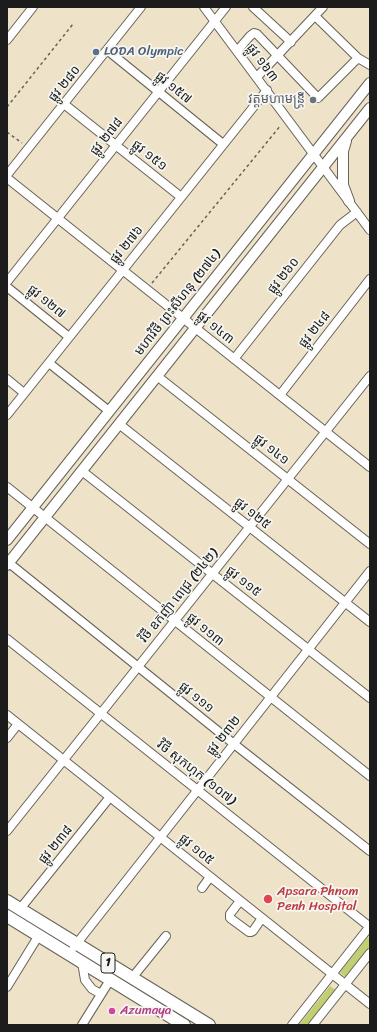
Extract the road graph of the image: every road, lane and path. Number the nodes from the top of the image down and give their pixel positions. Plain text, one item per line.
1 (33, 7) edge
2 (141, 7) edge
3 (204, 7) edge
4 (226, 7) edge
5 (253, 7) edge
6 (323, 7) edge
7 (315, 16) junction
8 (215, 20) junction
9 (74, 24) dead end
10 (7, 40) edge
11 (291, 42) junction
12 (107, 50) junction
13 (237, 51) junction
14 (278, 56) junction
15 (358, 58) junction
16 (370, 65) edge
17 (257, 78) junction
18 (370, 83) edge
19 (267, 90) junction
20 (158, 91) junction
21 (64, 104) junction
22 (7, 107) edge
23 (370, 108) edge
24 (287, 118) junction
25 (7, 132) edge
26 (348, 136) junction
27 (223, 144) junction
28 (116, 146) junction
29 (28, 148) junction
30 (314, 154) junction
31 (324, 167) junction
32 (7, 176) edge
33 (181, 197) junction
34 (349, 202) junction
35 (357, 212) junction
36 (58, 218) junction
37 (370, 230) edge
38 (123, 270) junction
39 (370, 279) edge
40 (7, 282) edge
41 (7, 286) edge
42 (147, 289) junction
43 (183, 318) junction
44 (195, 328) junction
45 (69, 337) junction
46 (234, 359) junction
47 (49, 363) junction
48 (158, 376) junction
49 (370, 376) edge
50 (7, 379) edge
51 (24, 393) junction
52 (280, 395) junction
53 (109, 411) junction
54 (7, 415) edge
55 (119, 424) junction
56 (326, 432) junction
57 (370, 466) edge
58 (82, 471) junction
59 (288, 479) junction
60 (7, 487) edge
61 (33, 508) junction
62 (45, 517) junction
63 (250, 527) junction
64 (7, 540) edge
65 (370, 544) edge
66 (8, 564) edge
67 (370, 571) edge
68 (213, 574) junction
69 (345, 603) junction
70 (175, 621) junction
71 (370, 622) edge
72 (7, 639) edge
73 (308, 649) junction
74 (138, 667) junction
75 (271, 697) junction
76 (370, 698) edge
77 (101, 713) junction
78 (7, 715) edge
79 (18, 724) junction
80 (7, 738) edge
81 (234, 744) junction
82 (64, 760) junction
83 (370, 776) edge
84 (198, 790) junction
85 (110, 797) junction
86 (7, 831) edge
87 (160, 837) junction
88 (370, 851) edge
89 (210, 877) junction
90 (202, 888) dead end
91 (7, 901) edge
92 (240, 901) junction
93 (20, 909) junction
94 (7, 916) edge
95 (262, 918) junction
96 (370, 926) edge
97 (39, 936) junction
98 (166, 936) dead end
99 (76, 943) junction
100 (370, 953) edge
101 (69, 954) junction
102 (82, 962) junction
103 (332, 974) junction
104 (132, 978) junction
105 (110, 980) junction
106 (345, 984) junction
107 (7, 987) edge
108 (101, 994) junction
109 (370, 1004) edge
110 (178, 1023) edge
111 (82, 1025) edge
112 (209, 1025) edge
113 (292, 1025) edge
114 (314, 1025) edge

1 - 10 street
2 - 12 street, ផ្លូវ ២៨០
3 - 8 street, ផ្លូវ ១៦៣
4 - 8 street, ផ្លូវ ២៧៨
5 - 11 street
6 - 7 street
7 - 11 street
7 - 15 street
8 - 13 street, ផ្លូវ ១៦៣
8 - 20 street, ផ្លូវ ២៧៨
9 - 22 path
11 - 14 street
12 - 20 street, ផ្លូវ ១៥៧
12 - 21 street, ផ្លូវ ២៨០
13 - 14 street
13 - 17 street, ផ្លូវ ១៦៣
14 - 15 street
14 - 17 street
15 - 16 street
17 - 19 street, ផ្លូវ ១៦៣
18 - 30 main road, មហាវិថី ព្រះសីហនុ (២៧៤)
19 - 24 street, ផ្លូវ ១៦៣
19 - 27 street, ផ្លូវ ២៧៦
20 - 27 street, ផ្លូវ ១៥៧
20 - 28 street, ផ្លូវ ២៧៨
21 - 28 street, ផ្លូវ ១៥១
21 - 29 street, ផ្លូវ ២៨០
23 - 26 main road
24 - 30 street, ផ្លូវ ១៦៣
24 - 42 path
25 - 29 path
26 - 31 main road
26 - 34 main road
27 - 33 street, ផ្លូវ ២៧៦
28 - 33 street, ផ្លូវ ១៥១
28 - 36 street, ផ្លូវ ២៧៨
29 - 32 street, ផ្លូវ ២៨០
30 - 31 street, ផ្លូវ ១៦៣
30 - 43 main road, មហាវិថី ព្រះសីហនុ (២៧៤)
31 - 34 street, ផ្លូវ ១៦៣
31 - 44 main road
32 - 36 street, ផ្លូវ ១៤៣
33 - 38 street, ផ្លូវ ២៧៦
34 - 35 street, ផ្លូវ ១៦៣
35 - 37 street, ផ្លូវ ១៦៣
35 - 46 street, ផ្លូវ ២៦០
36 - 38 street, ផ្លូវ ១៤៣
36 - 40 street, ផ្លូវ ២៧៨
38 - 42 street, ផ្លូវ ១៤៣
38 - 45 street, ផ្លូវ ២៧៦
39 - 52 street, ផ្លូវ ២៤៨
41 - 45 street, ផ្លូវ ១២៧
42 - 43 street, ផ្លូវ ១៤៣
43 - 44 street, ផ្លូវ ១៤៣
43 - 53 main road, មហាវិថី ព្រះសីហនុ (២៧៤)
44 - 46 street, ផ្លូវ ១៤៣
44 - 48 main road
45 - 47 street, ផ្លូវ ២៧៦
46 - 52 street, ផ្លូវ ១៤៣
47 - 51 street, ផ្លូវ ២៧៦
47 - 53 street
48 - 55 main road
48 - 59 street, ផ្លូវ ១៤១
49 - 56 street, វិថី ឧកញ៉ា ពេជ្រ (២៤២)
50 - 51 street
51 - 54 street, ផ្លូវ ២៧៦
52 - 56 street, ផ្លូវ ១៤៣
53 - 61 main road, មហាវិថី ព្រះសីហនុ (២៧៤)
55 - 58 main road
55 - 63 street, ផ្លូវ ១២៥
56 - 57 street, ផ្លូវ ១៤៣
56 - 59 street, វិថី ឧកញ៉ា ពេជ្រ (២៤២)
58 - 62 main road
58 - 68 street, ផ្លូវ ១១៥
59 - 63 street, វិថី ឧកញ៉ា ពេជ្រ (២៤២)
59 - 65 street, ផ្លូវ ១៤១
60 - 61 street, ផ្លូវ ១១៣
61 - 62 street, ផ្លូវ ១១៣
61 - 64 main road, មហាវិថី ព្រះសីហនុ (២៧៤)
62 - 66 main road
62 - 70 street, ផ្លូវ ១១៣
63 - 68 street, វិថី ឧកញ៉ា ពេជ្រ (២៤២)
63 - 69 street, ផ្លូវ ១២៥
66 - 74 street, ផ្លូវ ១១១
67 - 69 street, ផ្លូវ ២៣២
68 - 70 street, វិថី ឧកញ៉ា ពេជ្រ (២៤២)
68 - 73 street, ផ្លូវ ១១៥
69 - 71 street, ផ្លូវ ១២៥
69 - 73 street, ផ្លូវ ២៣២
70 - 74 street, វិថី ឧកញ៉ា ពេជ្រ (២៤២)
70 - 75 street, ផ្លូវ ១១៣
72 - 77 street, វិថី សុកហុក (១០៧)
73 - 75 street, ផ្លូវ ២៣២
73 - 76 street, ផ្លូវ ១១៥
74 - 77 street, វិថី ឧកញ៉ា ពេជ្រ (២៤២)
74 - 81 street, ផ្លូវ ១១១
75 - 81 street, ផ្លូវ ២៣២
75 - 83 street, ផ្លូវ ១១៣
77 - 82 street, វិថី ឧកញ៉ា ពេជ្រ (២៤២)
77 - 84 street, វិថី សុកហុក (១០៧)
78 - 79 street, ផ្លូវ ១០៥
79 - 80 street
79 - 82 street, ផ្លូវ ១០៥
81 - 84 street, ផ្លូវ ២៣២
81 - 88 street, ផ្លូវ ១១១
82 - 85 street, ផ្លូវ ១០៥
82 - 86 street, វិថី ឧកញ៉ា ពេជ្រ (២៤២)
84 - 87 street, ផ្លូវ ២៣២
84 - 96 street, វិថី សុកហុក (១០៧)
85 - 87 street, ផ្លូវ ១០៥
85 - 93 street, ផ្លូវ ២៣៨
87 - 89 street, ផ្លូវ ១០៥
87 - 99 street, ផ្លូវ ២៣២
89 - 90 street
89 - 92 street, ផ្លូវ ១០៥
91 - 93 highway, 1
92 - 95 street, ផ្លូវ ១០៥
92 - 95 street
93 - 99 highway, 1
94 - 97 highway, 1
95 - 103 street, ផ្លូវ ១០៥
96 - 103 street
97 - 101 highway, 1
97 - 107 street
98 - 104 street
99 - 101 street, ផ្លូវ ២៣២
99 - 104 highway, 1
100 - 106 street
101 - 102 highway, 1
102 - 105 highway, 1
102 - 108 street
103 - 106 street, ផ្លូវ ១០៥
103 - 113 street
104 - 112 highway, 1
105 - 108 street
105 - 110 highway, 1
106 - 109 street, ផ្លូវ ១០៥
106 - 114 street
108 - 111 street

